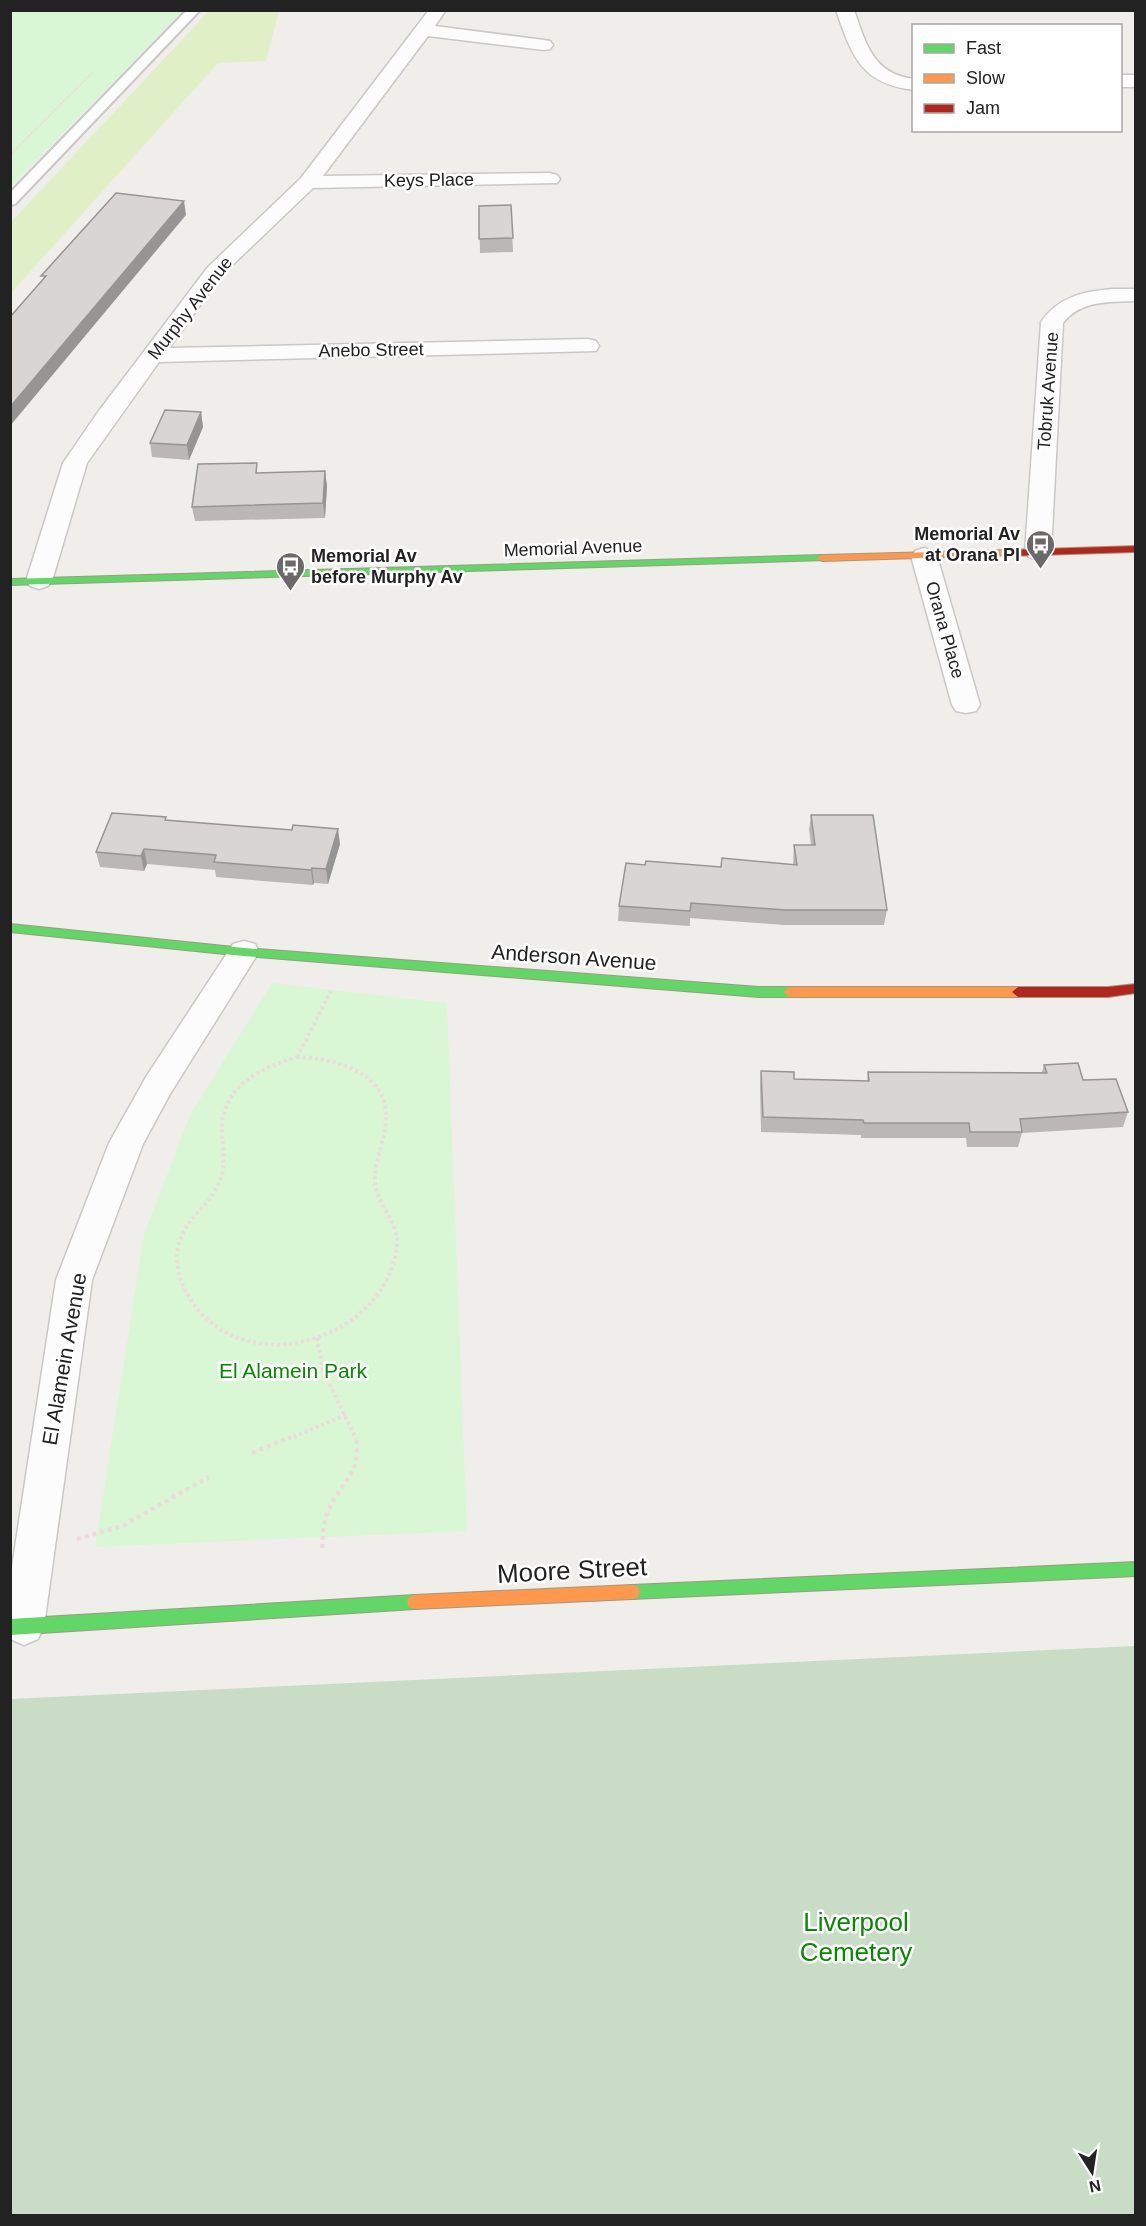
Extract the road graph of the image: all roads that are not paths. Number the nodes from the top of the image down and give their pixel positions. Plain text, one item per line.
1 (194, 10) edge
2 (438, 10) edge
3 (845, 10) edge
4 (424, 30) junction
5 (544, 45) dead end
6 (912, 85) edge
7 (550, 179) dead end
8 (308, 182) junction
9 (10, 201) edge
10 (1136, 295) edge
11 (588, 346) dead end
12 (153, 355) junction
13 (1136, 549) edge
14 (1038, 552) junction
15 (924, 556) junction
16 (39, 581) junction
17 (10, 582) edge
18 (966, 705) dead end
19 (10, 928) edge
20 (244, 952) junction
21 (1136, 988) edge
22 (1136, 1569) edge
23 (17, 1626) edge

1 - 9 lane
2 - 4 street, Murphy Avenue
3 - 6 street
4 - 5 street
4 - 8 street, Murphy Avenue
7 - 8 street, Keys Place
8 - 12 street, Murphy Avenue
10 - 14 street, Tobruk Avenue
11 - 12 street, Anebo Street
12 - 16 street, Murphy Avenue
13 - 14 street, Memorial Avenue
14 - 15 street, Memorial Avenue
15 - 16 street, Memorial Avenue
15 - 18 street, Orana Place
16 - 17 street, Memorial Avenue
19 - 20 street, Anderson Avenue
20 - 21 street, Anderson Avenue
20 - 23 street, El Alamein Avenue
22 - 23 street, Moore Street

